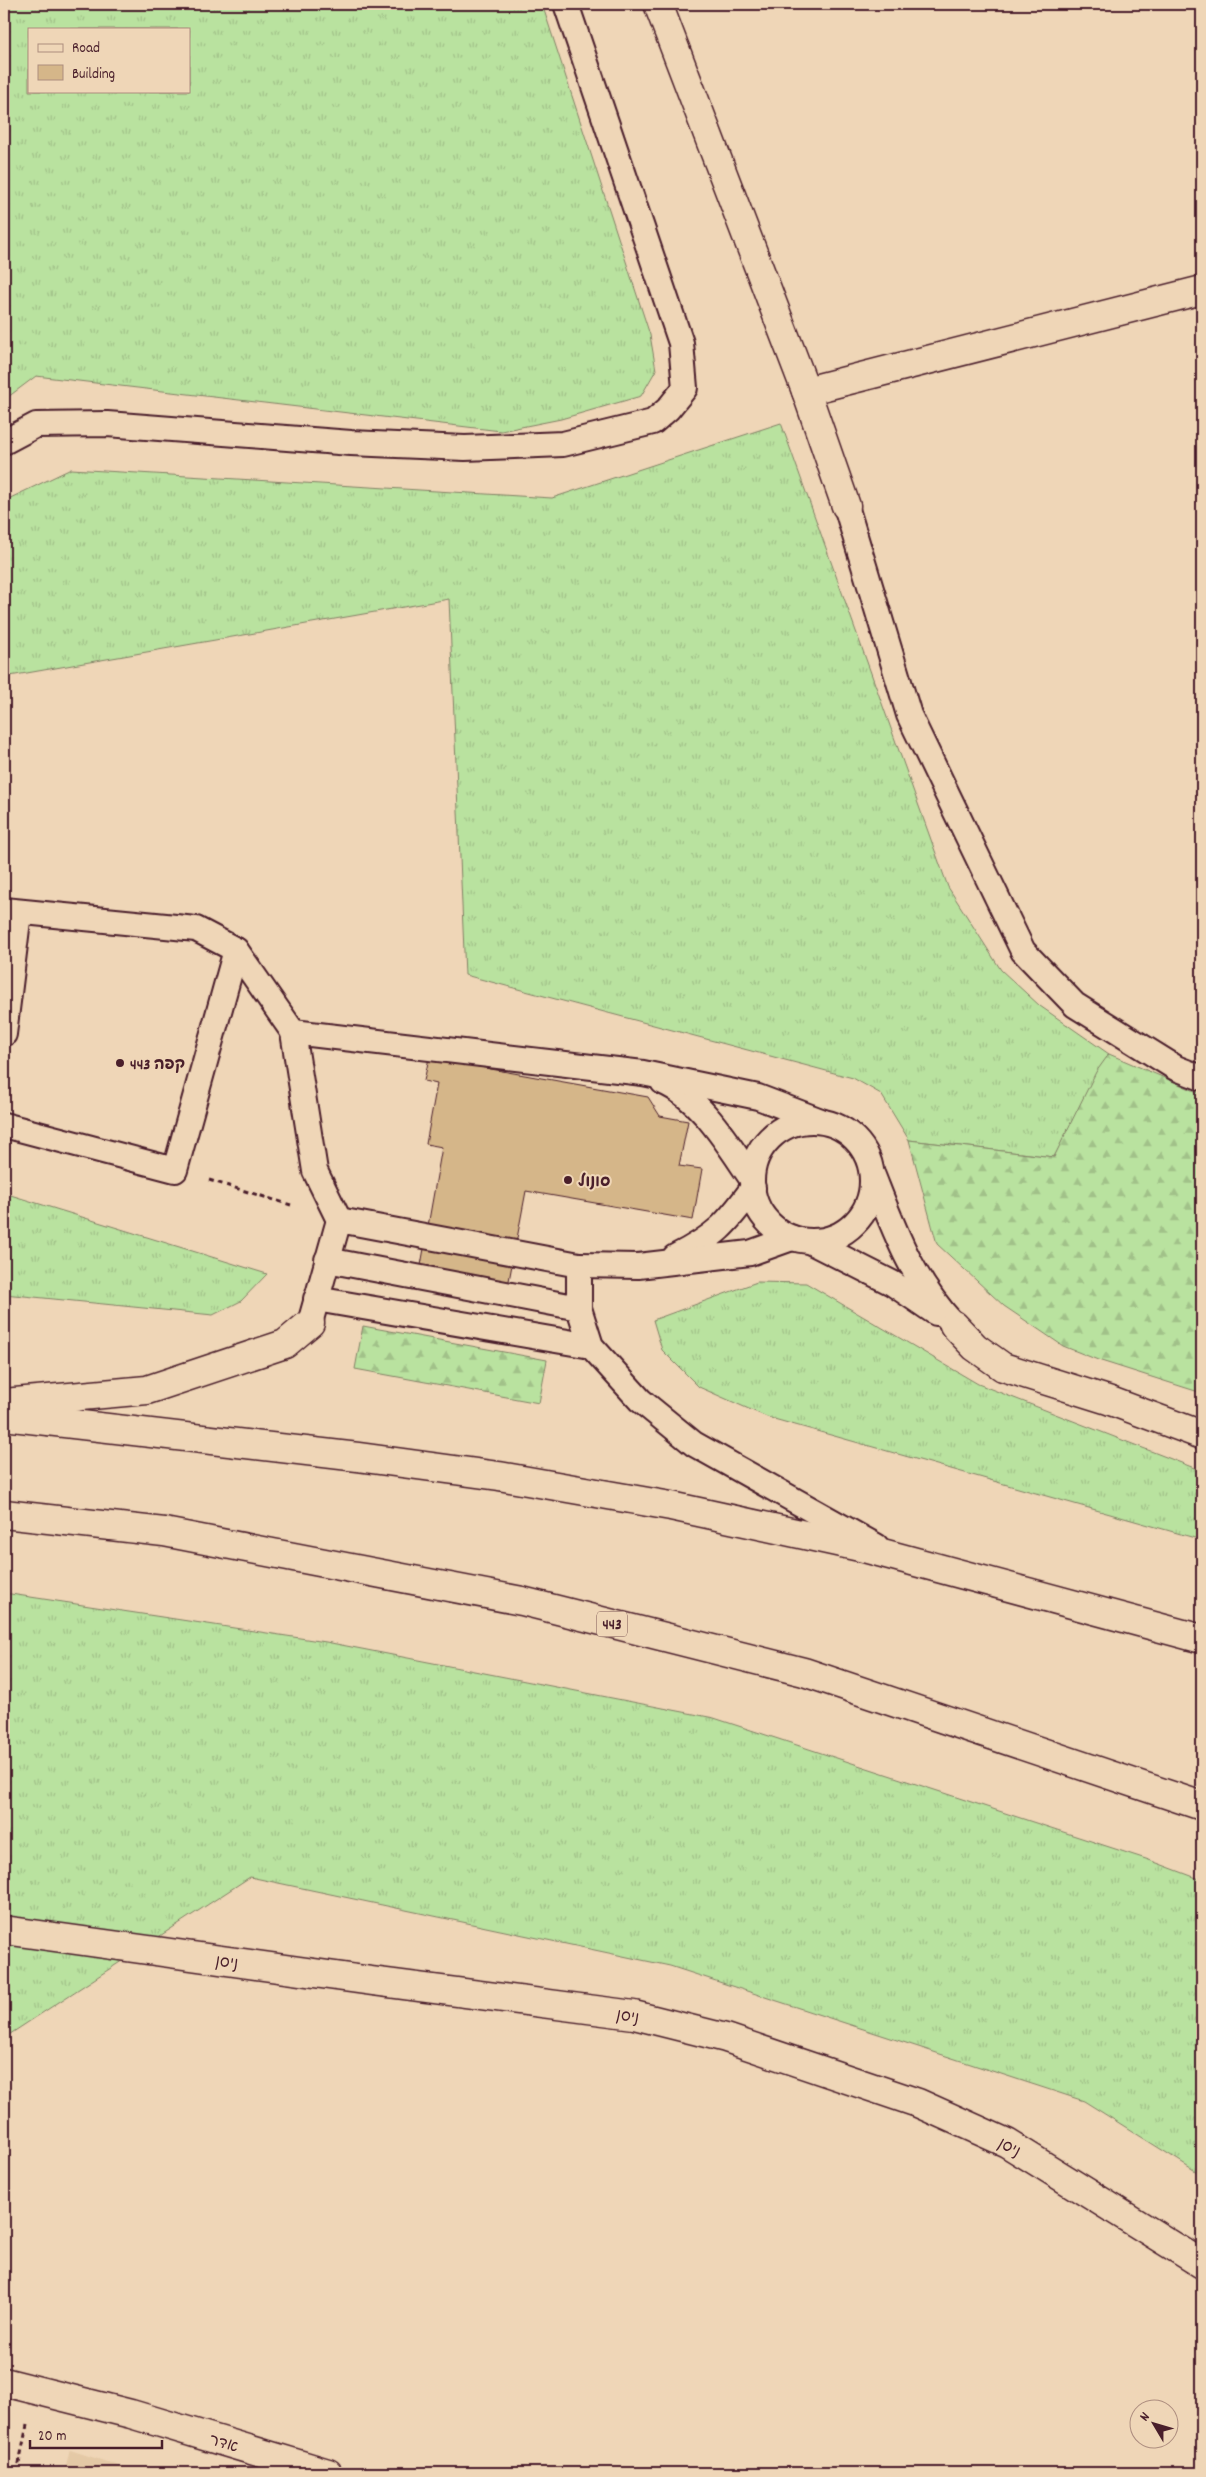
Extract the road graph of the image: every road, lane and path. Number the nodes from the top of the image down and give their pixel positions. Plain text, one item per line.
1 (566, 4) edge
2 (658, 4) edge
3 (1202, 290) edge
4 (806, 391) junction
5 (4, 442) edge
6 (846, 506) joint
7 (12, 911) edge
8 (236, 950) junction
9 (293, 1032) junction
10 (4, 1034) edge
11 (644, 1073) junction
12 (1202, 1078) edge
13 (822, 1121) junction
14 (4, 1125) edge
15 (175, 1170) junction
16 (872, 1176) junction
17 (752, 1184) junction
18 (338, 1220) junction
19 (801, 1240) junction
20 (327, 1260) junction
21 (662, 1264) junction
22 (579, 1265) junction
23 (579, 1308) junction
24 (313, 1311) junction
25 (954, 1325) junction
26 (591, 1346) junction
27 (4, 1403) edge
28 (4, 1416) edge
29 (1202, 1435) edge
30 (4, 1514) edge
31 (893, 1556) junction
32 (1202, 1639) edge
33 (1202, 1806) edge
34 (4, 1930) edge
35 (1202, 2264) edge
36 (4, 2382) edge
37 (34, 2389) junction
38 (16, 2473) edge
39 (328, 2473) edge

1 - 5 lane
2 - 4 main road
3 - 4 main road
4 - 6 main road
6 - 12 lane
7 - 8 lane
7 - 10 lane
8 - 9 lane
8 - 15 lane
9 - 11 lane
9 - 18 lane
11 - 13 lane
11 - 17 lane
13 - 16 lane
13 - 17 lane
14 - 15 lane
15 - 18 path
16 - 19 lane
16 - 25 lane
17 - 19 lane
17 - 21 lane
18 - 20 lane
18 - 22 lane
19 - 21 lane
19 - 25 lane
20 - 23 lane
20 - 24 lane
21 - 22 lane
22 - 23 lane
23 - 26 lane
24 - 26 lane
24 - 27 main road
25 - 29 main road
26 - 31 lane
28 - 31 main road
30 - 33 main road, 443
31 - 32 main road
34 - 35 main road, ניסן
36 - 37 main road, אדר
37 - 38 path
37 - 39 main road, אדר

